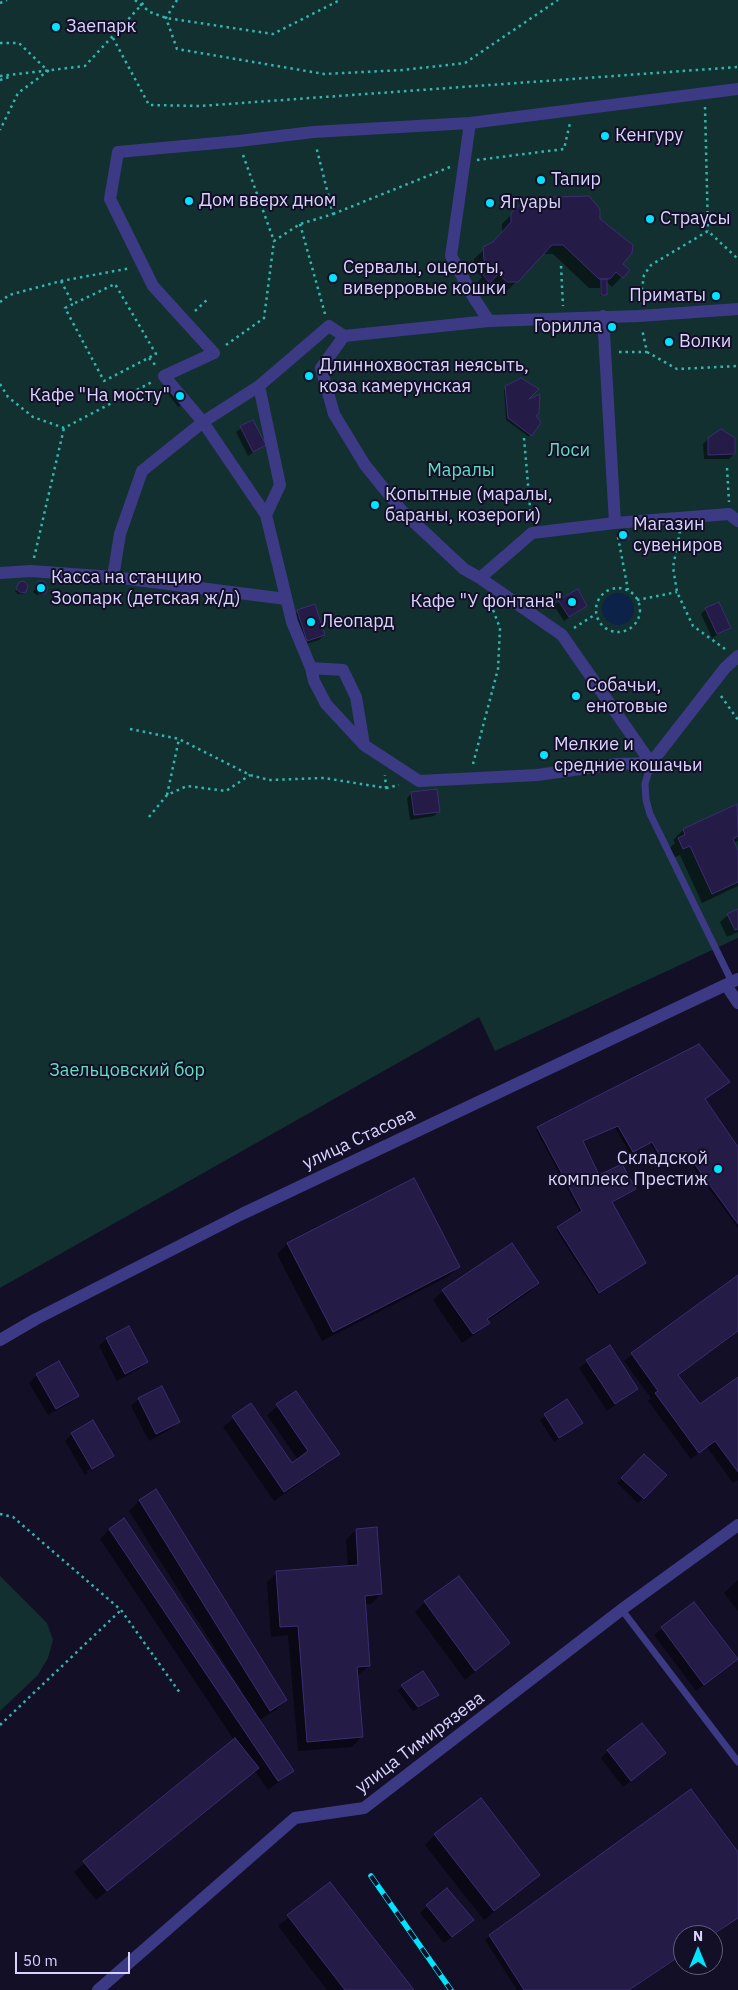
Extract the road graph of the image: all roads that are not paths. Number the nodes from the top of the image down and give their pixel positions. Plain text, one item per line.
1 (738, 89) edge
2 (470, 123) junction
3 (738, 309) edge
4 (603, 316) junction
5 (489, 321) junction
6 (344, 336) junction
7 (259, 386) junction
8 (203, 422) junction
9 (266, 515) junction
10 (734, 517) edge
11 (615, 523) junction
12 (0, 572) edge
13 (113, 577) junction
14 (480, 578) junction
15 (286, 599) junction
16 (737, 656) edge
17 (311, 668) junction
18 (364, 745) junction
19 (651, 763) junction
20 (732, 982) edge
21 (738, 1003) edge
22 (0, 1340) edge
23 (738, 1524) edge
24 (622, 1610) junction
25 (738, 1762) edge
26 (98, 1990) edge

1 - 2 street
2 - 5 street
2 - 8 street
3 - 4 street
4 - 5 street
4 - 11 street
5 - 6 street
6 - 7 street
6 - 14 street
7 - 8 street
7 - 9 street
8 - 9 street
8 - 13 street
9 - 15 street
10 - 11 street
11 - 14 street
12 - 13 street
13 - 15 street
14 - 19 street
15 - 17 street
16 - 19 street
17 - 18 street
17 - 18 street
18 - 19 street
19 - 20 lane
20 - 21 street
20 - 22 street, улица Стасова
23 - 24 street, улица Тимирязева
24 - 25 lane
24 - 26 street, улица Тимирязева

